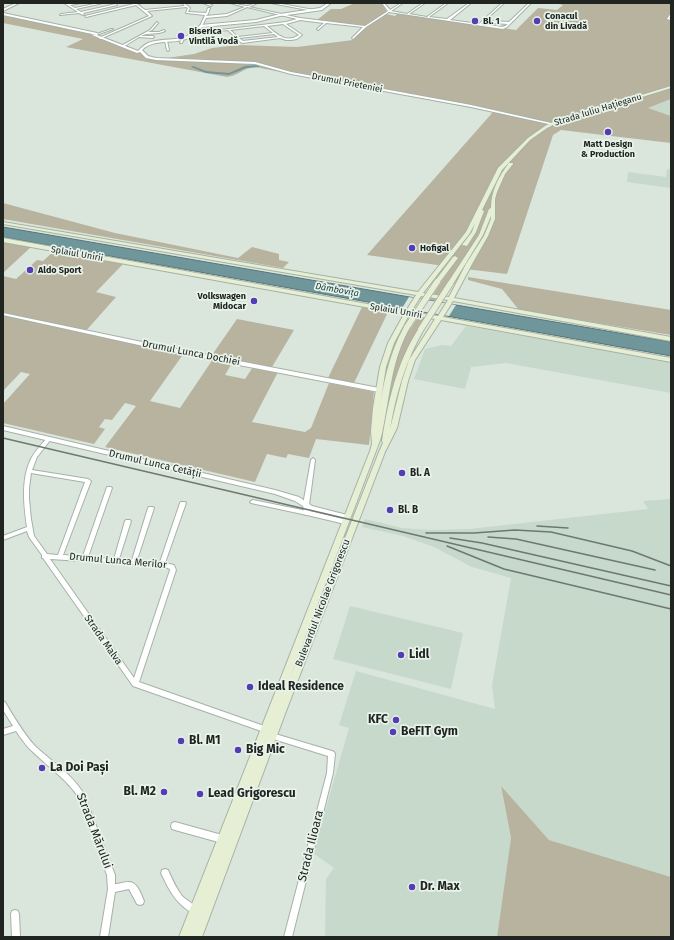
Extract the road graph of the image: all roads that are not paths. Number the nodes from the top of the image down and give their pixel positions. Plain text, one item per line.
1 (18, 3) edge
2 (65, 3) edge
3 (80, 3) edge
4 (102, 3) edge
5 (112, 3) edge
6 (141, 3) edge
7 (181, 3) edge
8 (204, 3) edge
9 (231, 3) edge
10 (256, 3) edge
11 (272, 3) edge
12 (330, 3) edge
13 (383, 3) edge
14 (402, 3) edge
15 (424, 3) edge
16 (447, 3) edge
17 (470, 3) edge
18 (530, 3) edge
19 (239, 4) edge
20 (299, 4) dead end
21 (502, 4) dead end
22 (69, 5) junction
23 (116, 5) junction
24 (137, 5) junction
25 (211, 5) dead end
26 (186, 6) junction
27 (247, 7) junction
28 (294, 7) junction
29 (123, 8) junction
30 (209, 8) dead end
31 (74, 9) junction
32 (3, 10) edge
33 (313, 10) junction
34 (145, 11) junction
35 (79, 12) junction
36 (390, 12) junction
37 (3, 14) edge
38 (149, 14) junction
39 (207, 14) junction
40 (408, 14) junction
41 (671, 14) edge
42 (61, 15) dead end
43 (280, 15) junction
44 (86, 16) junction
45 (205, 17) junction
46 (428, 17) junction
47 (88, 19) dead end
48 (300, 19) junction
49 (670, 19) edge
50 (448, 20) junction
51 (326, 22) junction
52 (284, 23) junction
53 (510, 23) junction
54 (157, 24) dead end
55 (264, 25) junction
56 (479, 25) junction
57 (201, 26) junction
58 (488, 26) junction
59 (365, 27) junction
60 (103, 28) dead end
61 (318, 29) dead end
62 (111, 30) junction
63 (229, 30) junction
64 (87, 31) junction
65 (164, 31) dead end
66 (147, 33) junction
67 (197, 33) junction
68 (275, 33) junction
69 (98, 36) junction
70 (138, 37) junction
71 (153, 37) dead end
72 (280, 37) junction
73 (237, 38) junction
74 (353, 38) dead end
75 (184, 39) junction
76 (124, 41) dead end
77 (128, 42) junction
78 (166, 42) junction
79 (181, 43) dead end
80 (122, 46) junction
81 (168, 50) dead end
82 (137, 51) junction
83 (671, 87) edge
84 (671, 91) edge
85 (538, 121) junction
86 (556, 124) junction
87 (546, 127) junction
88 (487, 198) junction
89 (493, 198) junction
90 (3, 223) edge
91 (3, 240) edge
92 (427, 284) junction
93 (456, 288) junction
94 (390, 289) junction
95 (419, 294) junction
96 (450, 300) junction
97 (471, 304) junction
98 (386, 309) junction
99 (407, 313) junction
100 (3, 314) edge
101 (439, 319) junction
102 (461, 323) junction
103 (404, 325) junction
104 (429, 332) junction
105 (671, 339) edge
106 (671, 360) edge
107 (379, 390) junction
108 (3, 428) edge
109 (49, 439) junction
110 (375, 444) junction
111 (384, 445) junction
112 (313, 460) dead end
113 (29, 471) junction
114 (109, 488) dead end
115 (253, 502) dead end
116 (183, 503) dead end
117 (306, 505) junction
118 (151, 508) dead end
119 (307, 513) junction
120 (346, 519) junction
121 (128, 521) dead end
122 (29, 528) junction
123 (3, 538) edge
124 (44, 556) junction
125 (60, 557) junction
126 (85, 558) junction
127 (116, 561) junction
128 (134, 562) junction
129 (162, 564) junction
130 (135, 684) junction
131 (3, 704) edge
132 (18, 728) junction
133 (3, 732) edge
134 (268, 732) junction
135 (175, 826) dead end
136 (222, 840) junction
137 (165, 873) dead end
138 (112, 889) junction
139 (140, 901) dead end
140 (194, 910) junction
141 (15, 914) dead end
142 (16, 937) edge
143 (104, 937) edge
144 (184, 937) edge
145 (196, 937) edge
146 (288, 937) edge

1 - 32 street
2 - 22 street
3 - 22 street
4 - 31 street
5 - 23 street
6 - 24 street
7 - 26 street
8 - 25 street
9 - 19 street
10 - 27 street
11 - 28 street
12 - 33 street
13 - 36 street
14 - 36 street
15 - 40 street
16 - 46 street
17 - 50 street
18 - 53 street
19 - 27 street
20 - 28 street
21 - 56 street
22 - 31 street
23 - 29 street
23 - 35 street
24 - 29 street
24 - 34 street
26 - 34 street
26 - 39 street
27 - 43 street
27 - 45 street
28 - 33 street
29 - 44 street
30 - 39 street
31 - 35 street
33 - 43 street
34 - 38 street
35 - 42 street
35 - 44 street
36 - 40 street
36 - 59 street
37 - 64 street
38 - 62 street
38 - 69 street
39 - 45 street
40 - 46 street
41 - 49 street
43 - 48 street
43 - 52 street
43 - 57 street
44 - 47 street
45 - 57 street
46 - 50 street
48 - 51 street
48 - 52 street
50 - 56 street
51 - 59 street
51 - 61 street
52 - 55 street
52 - 72 street
53 - 58 street
53 - 58 street
54 - 66 street
55 - 63 street
55 - 68 street
56 - 58 street
57 - 67 street
59 - 74 street
60 - 62 street
62 - 69 street
63 - 67 street
63 - 73 street
64 - 69 street
64 - 69 street
65 - 66 street
66 - 70 street
67 - 75 street
68 - 72 street
68 - 73 street
69 - 80 street, Drumul Prieteniei
70 - 71 street
70 - 77 street
72 - 73 street
75 - 78 street
75 - 79 street
76 - 77 street
77 - 80 street
78 - 81 street
78 - 82 street
80 - 82 street, Drumul Prieteniei
82 - 85 street, Drumul Prieteniei
83 - 86 main road, Strada Iuliu Hațieganu
84 - 86 main road, Strada Iuliu Hațieganu
85 - 86 street, Drumul Prieteniei
85 - 87 street
86 - 87 main road, Strada Iuliu Hațieganu
86 - 89 main road, Strada Iuliu Hațieganu
87 - 88 main road, Strada Iuliu Hațieganu
88 - 92 main road, Strada Iuliu Hațieganu
88 - 103 main road, bridge
89 - 93 main road, Strada Iuliu Hațieganu
89 - 111 main road, bridge
90 - 94 main road, Splaiul Unirii
91 - 98 main road, Splaiul Unirii
92 - 94 main road
92 - 95 main road, Strada Iuliu Hațieganu
93 - 96 main road, Strada Iuliu Hațieganu
93 - 97 main road
94 - 95 main road, Splaiul Unirii
95 - 96 main road, Splaiul Unirii
95 - 99 main road, Strada Iuliu Hațieganu
96 - 97 main road, Splaiul Unirii
96 - 101 main road, Strada Iuliu Hațieganu
97 - 105 main road, Splaiul Unirii
98 - 99 main road, Splaiul Unirii
98 - 103 main road
99 - 101 main road, Splaiul Unirii
99 - 103 main road, Bulevardul Nicolae Grigorescu
100 - 107 street, Drumul Lunca Dochiei
101 - 102 main road, Splaiul Unirii
101 - 104 main road, Bulevardul Nicolae Grigorescu
102 - 104 main road
102 - 106 main road, Splaiul Unirii
103 - 107 main road, Bulevardul Nicolae Grigorescu
103 - 110 main road
104 - 111 main road, Bulevardul Nicolae Grigorescu
107 - 110 main road, Bulevardul Nicolae Grigorescu
108 - 109 street, Drumul Lunca Cetății
109 - 113 street, Strada Malva
109 - 117 street, Drumul Lunca Cetății
110 - 120 main road, Bulevardul Nicolae Grigorescu
111 - 134 main road, Bulevardul Nicolae Grigorescu
112 - 117 street
113 - 122 street, Strada Malva
113 - 125 street, Drumul Lunca Merilor
114 - 126 street
115 - 119 street
116 - 129 street
117 - 119 street
117 - 120 street, Drumul Lunca Cetății
118 - 128 street
119 - 120 street
120 - 134 main road, Bulevardul Nicolae Grigorescu
121 - 127 street
122 - 123 street
122 - 124 street, Strada Malva
124 - 125 street, Drumul Lunca Merilor
124 - 130 street, Strada Malva
125 - 126 street, Drumul Lunca Merilor
126 - 127 street, Drumul Lunca Merilor
127 - 128 street, Drumul Lunca Merilor
128 - 129 street, Drumul Lunca Merilor
129 - 130 street, Drumul Lunca Merilor
130 - 134 street
131 - 132 street, Strada Mărului
132 - 133 street
132 - 138 street, Strada Mărului
134 - 136 main road, Bulevardul Nicolae Grigorescu
134 - 145 main road, Bulevardul Nicolae Grigorescu
134 - 146 street, Strada Ilioara
135 - 136 street
136 - 140 main road, Bulevardul Nicolae Grigorescu
137 - 140 street
138 - 139 street
138 - 143 street, Strada Mărului
140 - 144 main road, Bulevardul Nicolae Grigorescu
141 - 142 street

